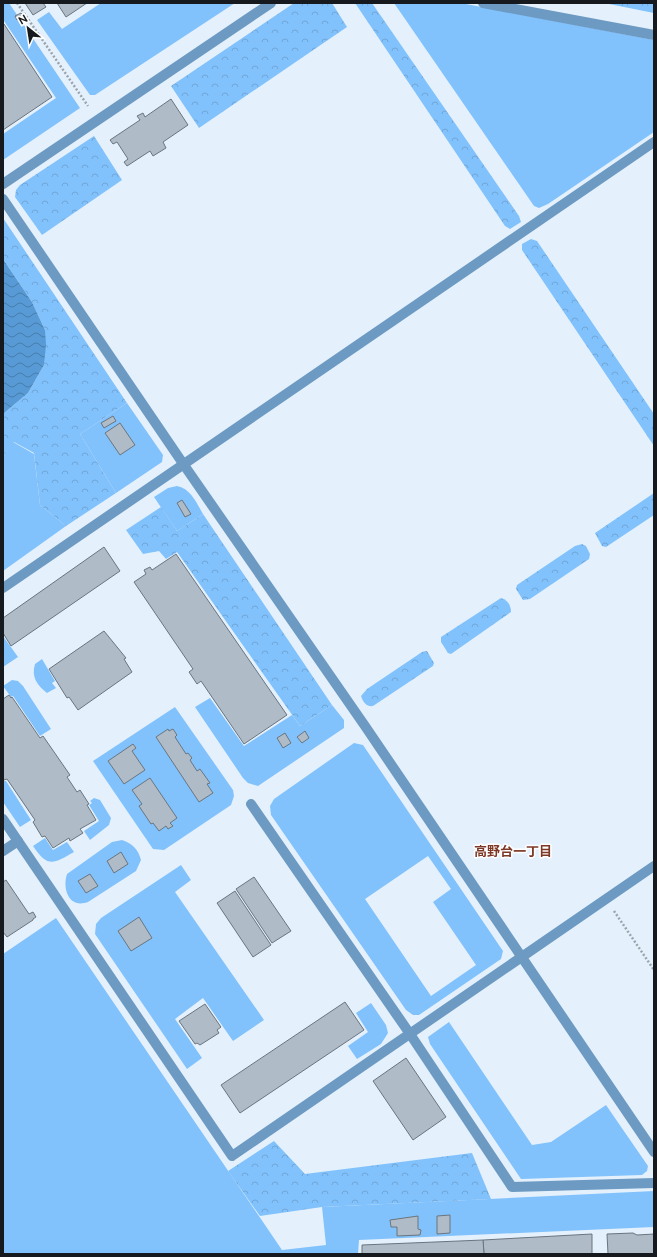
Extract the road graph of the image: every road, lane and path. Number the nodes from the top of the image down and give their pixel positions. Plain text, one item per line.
1 (17, 3) edge
2 (271, 3) edge
3 (483, 3) edge
4 (654, 34) edge
5 (98, 120) junction
6 (654, 142) edge
7 (3, 184) edge
8 (3, 199) edge
9 (184, 465) junction
10 (3, 588) edge
11 (251, 804) dead end
12 (3, 819) edge
13 (18, 841) junction
14 (3, 851) edge
15 (654, 866) edge
16 (606, 900) junction
17 (522, 958) junction
18 (654, 970) edge
19 (410, 1034) junction
20 (654, 1152) edge
21 (654, 1183) edge

1 - 5 path
2 - 5 lane
3 - 4 lane
5 - 7 lane
6 - 9 lane
8 - 9 lane
9 - 10 lane
9 - 17 lane
11 - 19 lane
12 - 13 lane
13 - 14 lane
13 - 19 lane
15 - 16 lane
16 - 17 lane
16 - 18 path
17 - 19 lane
17 - 20 lane
19 - 21 lane

